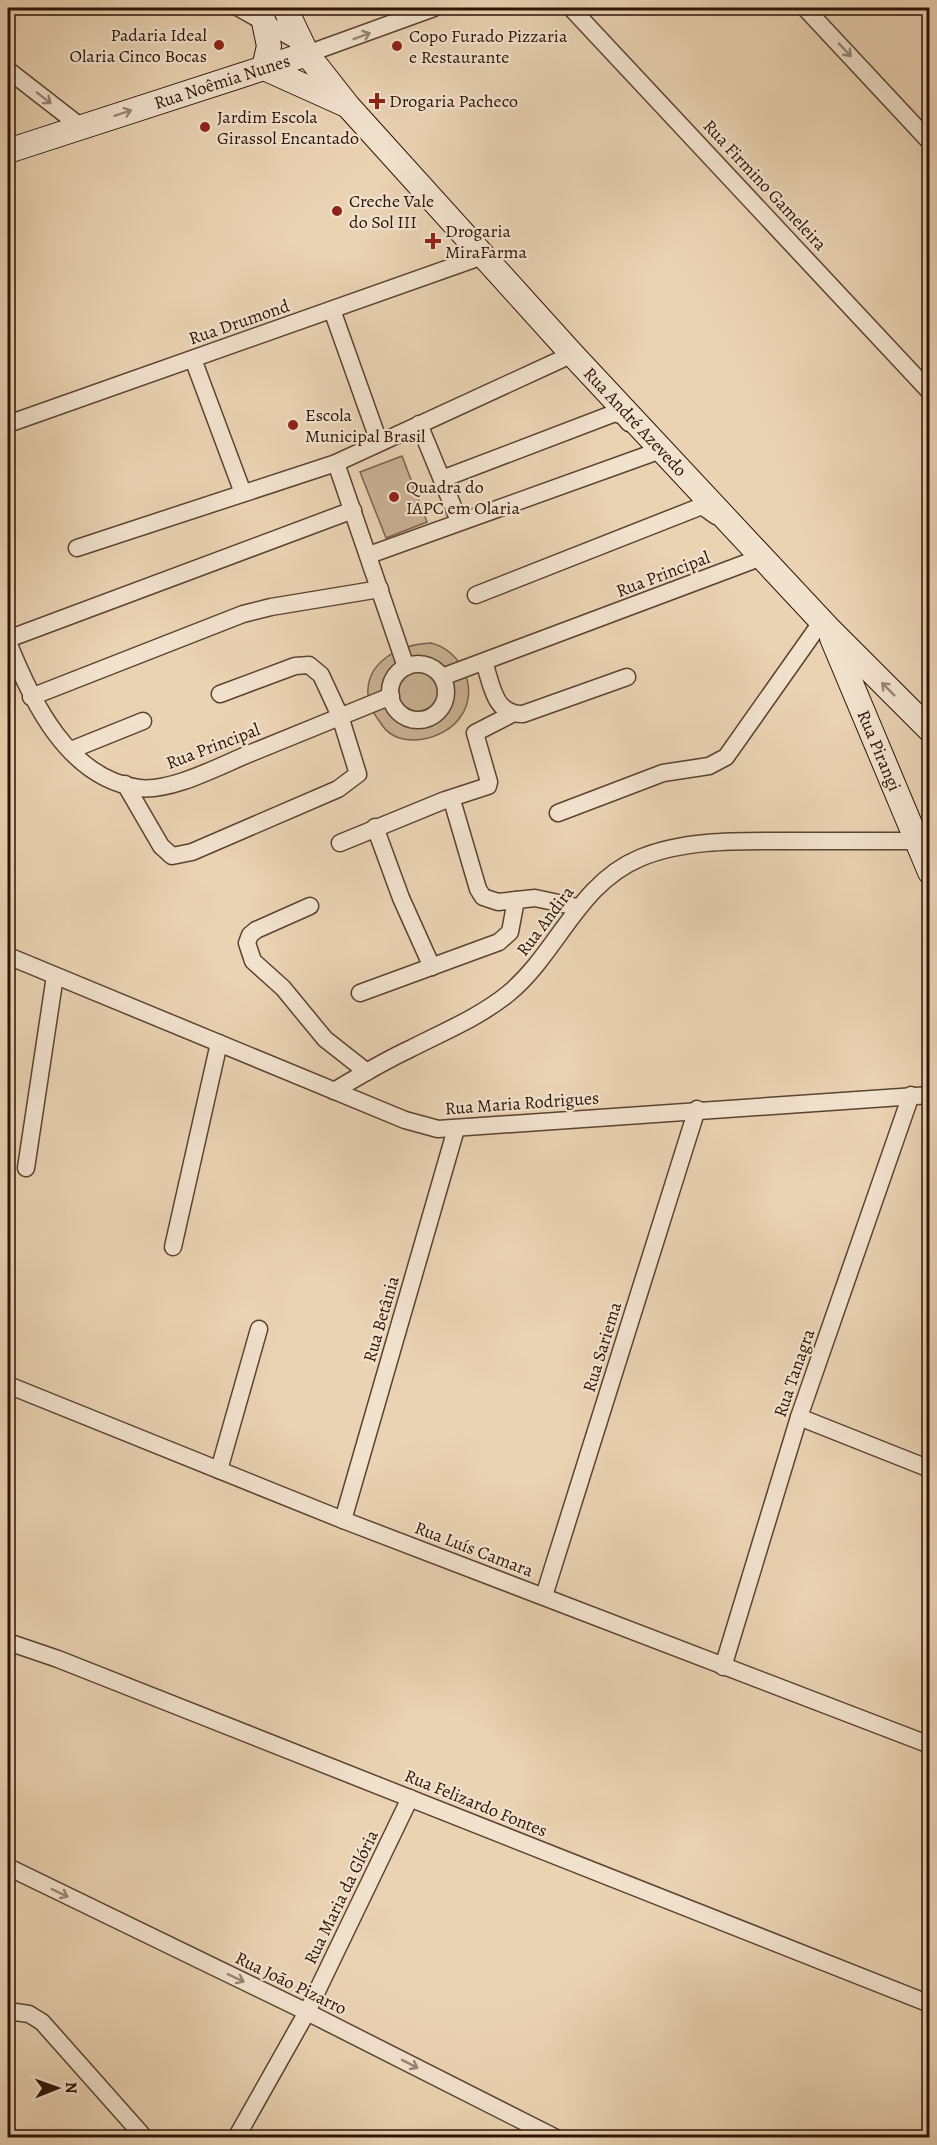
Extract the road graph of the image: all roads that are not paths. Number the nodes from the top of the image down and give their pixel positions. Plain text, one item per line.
1 (239, 8) edge
2 (285, 8) edge
3 (434, 8) edge
4 (571, 8) edge
5 (805, 8) edge
6 (264, 22) junction
7 (304, 48) junction
8 (264, 68) junction
9 (8, 70) edge
10 (348, 106) junction
11 (80, 126) junction
12 (930, 142) edge
13 (8, 151) edge
14 (483, 256) junction
15 (332, 310) junction
16 (194, 358) junction
17 (562, 359) dead end
18 (930, 392) edge
19 (8, 424) edge
20 (419, 424) junction
21 (379, 442) junction
22 (657, 451) junction
23 (336, 463) junction
24 (442, 479) junction
25 (243, 493) junction
26 (353, 510) junction
27 (459, 521) junction
28 (77, 548) dead end
29 (369, 555) junction
30 (758, 559) junction
31 (380, 589) junction
32 (476, 595) dead end
33 (825, 624) junction
34 (8, 640) edge
35 (484, 662) junction
36 (406, 667) junction
37 (442, 677) junction
38 (627, 677) dead end
39 (220, 694) dead end
40 (391, 696) junction
41 (31, 697) junction
42 (510, 715) junction
43 (340, 716) junction
44 (143, 721) dead end
45 (930, 730) edge
46 (71, 750) junction
47 (125, 784) junction
48 (454, 807) dead end
49 (558, 813) dead end
50 (375, 827) junction
51 (916, 841) junction
52 (340, 843) dead end
53 (930, 872) edge
54 (516, 900) junction
55 (310, 906) dead end
56 (577, 908) junction
57 (8, 956) edge
58 (432, 967) junction
59 (55, 976) junction
60 (360, 993) dead end
61 (219, 1043) junction
62 (367, 1072) junction
63 (334, 1091) junction
64 (911, 1095) junction
65 (930, 1095) edge
66 (697, 1109) junction
67 (456, 1129) junction
68 (26, 1167) dead end
69 (173, 1247) dead end
70 (259, 1329) dead end
71 (8, 1385) edge
72 (799, 1417) junction
73 (930, 1469) edge
74 (219, 1470) junction
75 (343, 1520) junction
76 (544, 1596) junction
77 (8, 1642) edge
78 (723, 1667) junction
79 (930, 1745) edge
80 (410, 1798) junction
81 (8, 1868) edge
82 (930, 2004) edge
83 (11, 2011) edge
84 (308, 2013) junction
85 (145, 2138) edge
86 (236, 2138) edge
87 (556, 2138) edge

1 - 6 street
2 - 7 street, Rua André Azevedo
7 -> 3 street, Rua Noêmia Nunes
4 - 18 street, Rua Firmino Gameleira
5 -> 12 street
6 - 7 street
6 - 8 street
7 - 8 street, Rua Noêmia Nunes
7 - 10 street, Rua André Azevedo
8 - 10 street, Rua André Azevedo
11 -> 8 street, Rua Noêmia Nunes
9 -> 11 street
10 - 14 street, Rua André Azevedo
11 - 13 street, Rua Noêmia Nunes
14 - 15 street, Rua Drumond
14 - 22 street, Rua André Azevedo
15 - 16 street, Rua Drumond
15 - 21 street
16 - 19 street, Rua Drumond
16 - 25 street
17 - 20 street
20 - 21 street
20 - 24 street
21 - 23 street
22 - 24 street
22 - 27 street
22 - 30 street, Rua André Azevedo
23 - 25 street
23 - 26 street
24 - 27 street
25 - 28 street
26 - 29 street
26 - 34 street
27 - 29 street
29 - 31 street
30 - 32 street
30 - 33 street, Rua André Azevedo
30 - 35 street, Rua Principal
31 - 36 street
31 - 41 street
45 -> 33 street, Rua André Azevedo
33 - 49 street
33 - 51 street, Rua Pirangi
34 - 41 street, Rua Principal
35 - 37 street, Rua Principal
35 - 42 street
36 - 37 street
36 - 40 street
37 - 40 street
38 - 42 street
39 - 43 street
40 - 43 street, Rua Principal
41 - 46 street, Rua Principal
42 - 50 street
43 - 47 street, Rua Principal
43 - 47 street
44 - 46 street
46 - 47 street, Rua Principal
48 - 54 street
50 - 52 street
50 - 58 street
51 - 53 street, Rua Pirangi
51 - 56 street, Rua Andira
54 - 56 street
54 - 58 street
55 - 62 street
56 - 62 street, Rua Andira
57 - 59 street, Rua Maria Rodrigues
58 - 60 street
59 - 61 street, Rua Maria Rodrigues
59 - 68 street
61 - 63 street, Rua Maria Rodrigues
61 - 69 street
62 - 63 street, Rua Andira
63 - 67 street, Rua Maria Rodrigues
64 - 65 street, Rua Maria Rodrigues
64 - 66 street, Rua Maria Rodrigues
64 - 72 street, Rua Tanagra
66 - 67 street, Rua Maria Rodrigues
66 - 76 street, Rua Sariema
67 - 75 street, Rua Betânia
70 - 74 street
71 - 74 street, Rua Luís Camara
72 - 73 street
72 - 78 street, Rua Tanagra
74 - 75 street, Rua Luís Camara
75 - 76 street, Rua Luís Camara
76 - 78 street, Rua Luís Camara
77 - 80 street, Rua Felizardo Fontes
78 - 79 street, Rua Luís Camara
80 - 82 street, Rua Felizardo Fontes
80 - 84 street, Rua Maria da Glória
81 -> 84 street, Rua João Pizarro
83 - 85 street
84 - 86 street, Rua Maria da Glória
84 -> 87 street, Rua João Pizarro

